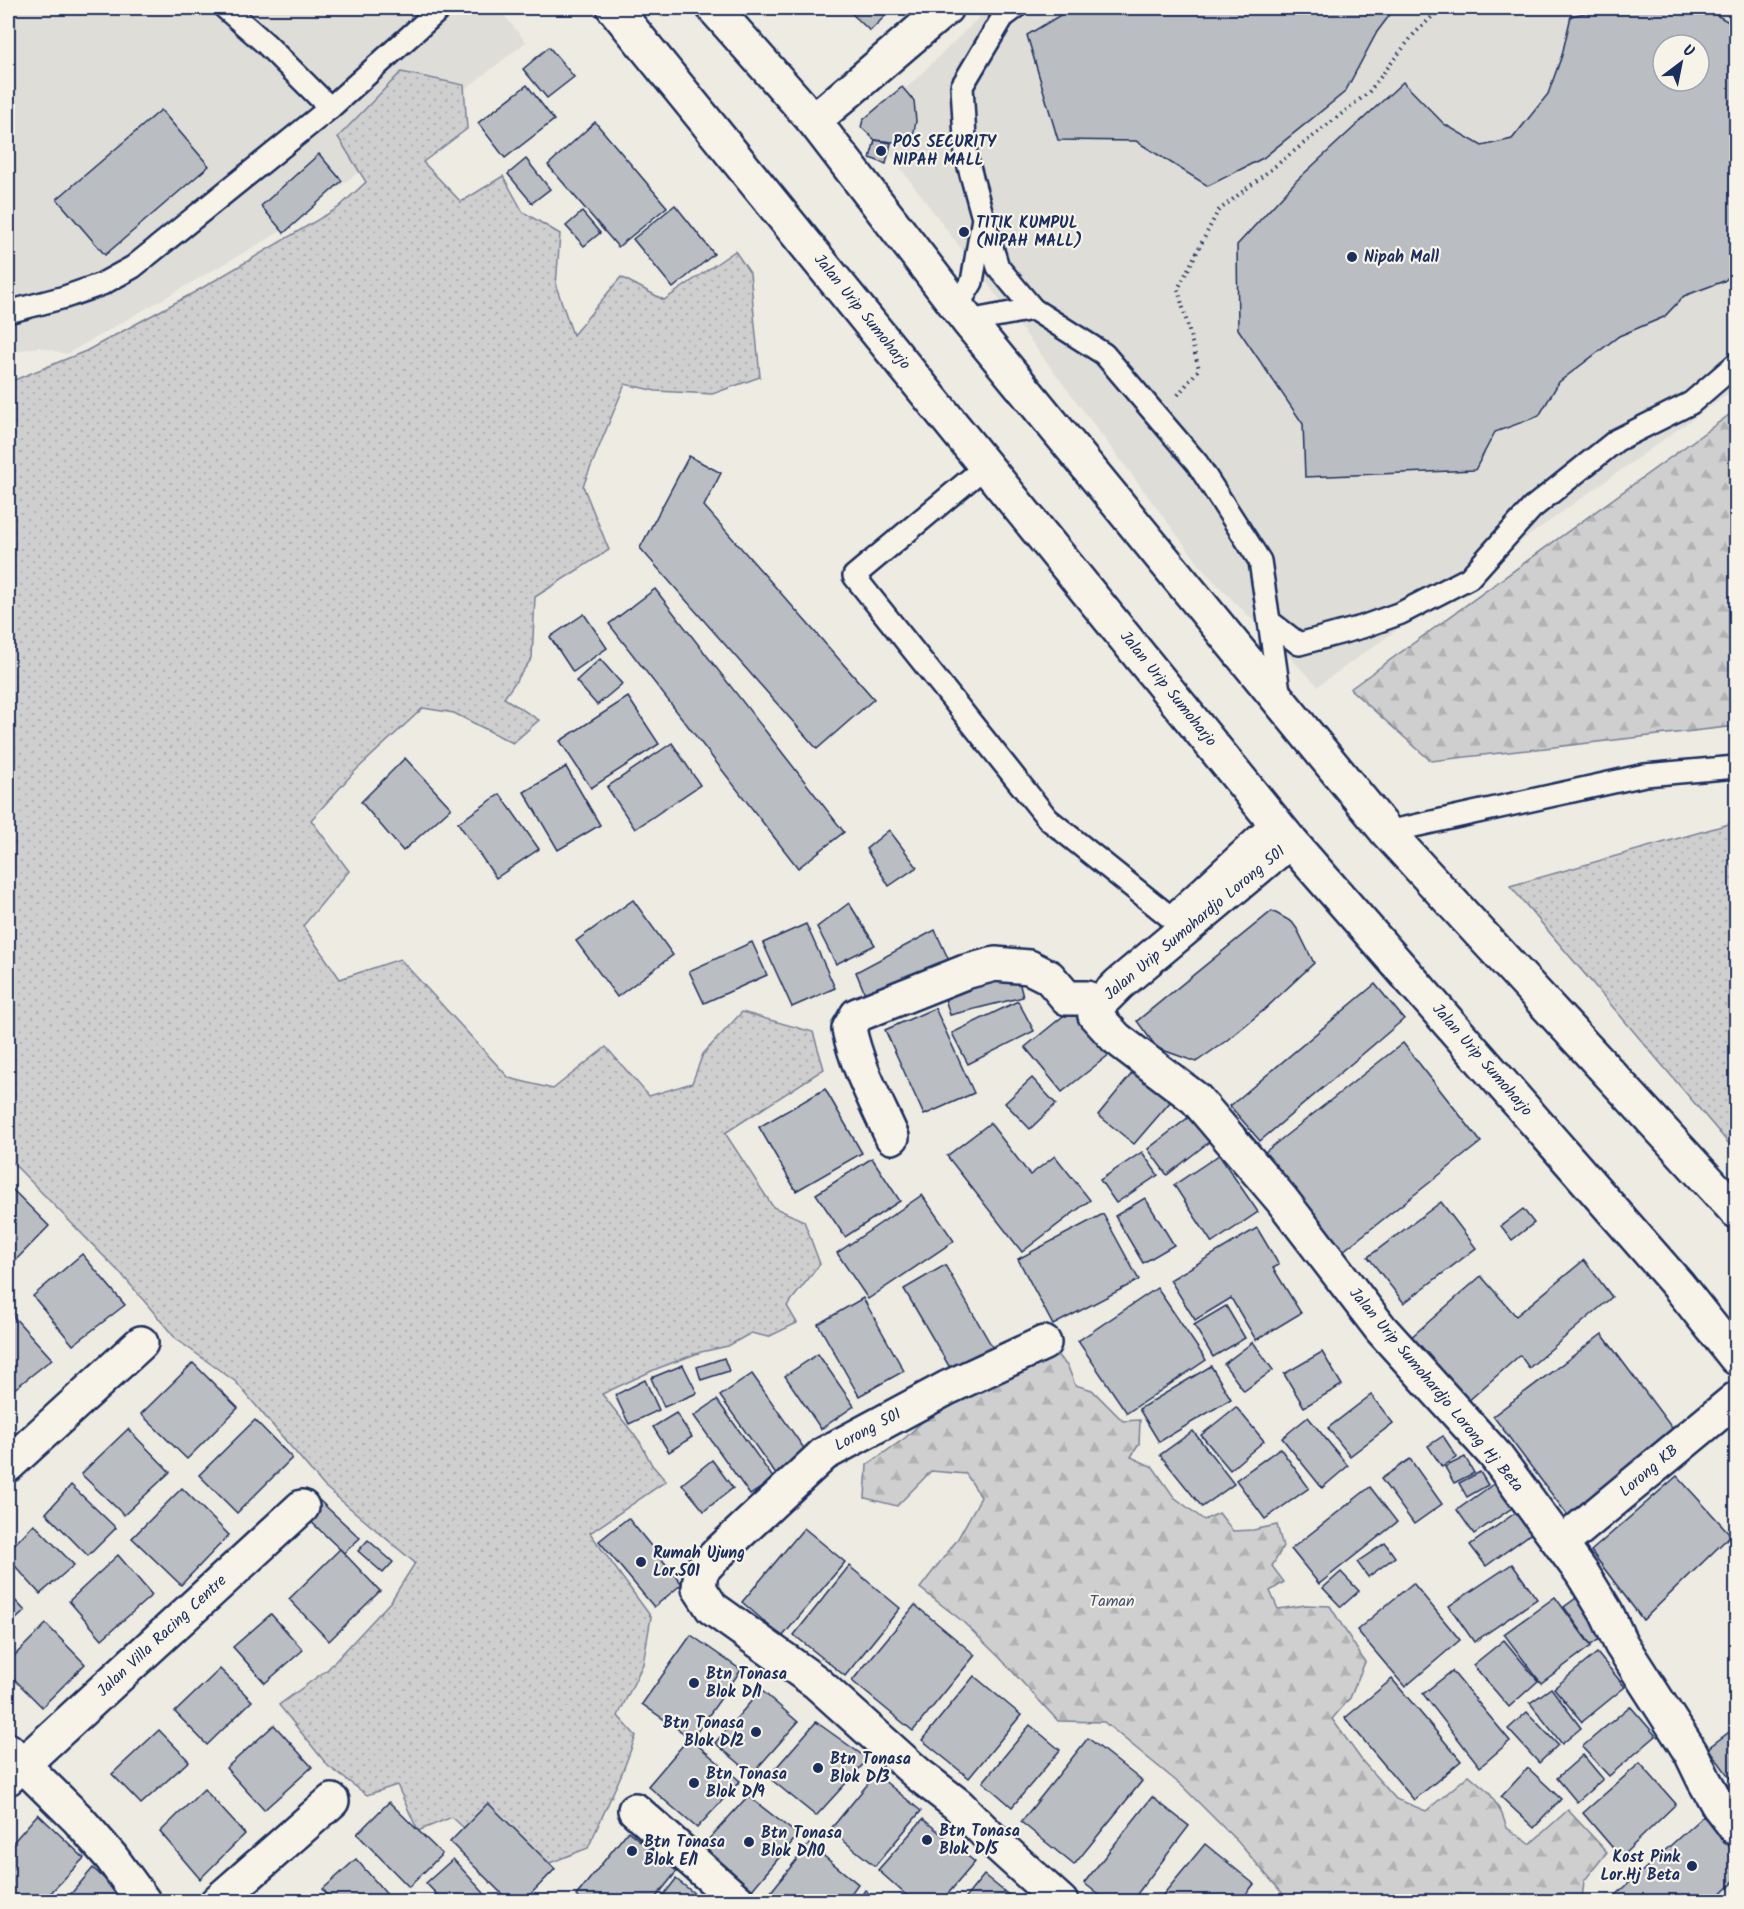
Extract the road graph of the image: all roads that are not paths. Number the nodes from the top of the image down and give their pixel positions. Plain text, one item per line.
1 (225, 8) edge
2 (441, 8) edge
3 (614, 8) edge
4 (714, 8) edge
5 (946, 8) edge
6 (1015, 8) edge
7 (330, 108) junction
8 (814, 121) junction
9 (983, 218) junction
10 (1033, 309) junction
11 (8, 312) edge
12 (962, 314) junction
13 (1737, 364) edge
14 (987, 465) junction
15 (1269, 621) junction
16 (1299, 644) junction
17 (1273, 647) junction
18 (1240, 653) junction
19 (1281, 704) junction
20 (1737, 767) edge
21 (1282, 831) junction
22 (1387, 832) junction
23 (1099, 1004) junction
24 (892, 1137) dead end
25 (1282, 1200) joint
26 (1737, 1211) edge
27 (1044, 1342) dead end
28 (141, 1343) dead end
29 (1737, 1358) edge
30 (1737, 1399) edge
31 (8, 1465) edge
32 (302, 1507) dead end
33 (1561, 1544) junction
34 (12, 1764) edge
35 (332, 1802) dead end
36 (635, 1810) dead end
37 (1737, 1828) edge
38 (144, 1902) edge
39 (217, 1902) edge
40 (739, 1902) edge
41 (1061, 1902) edge

1 - 7 lane
2 - 7 lane
3 - 14 main road, Jalan Urip Sumoharjo
4 - 8 main road
5 - 8 main road
6 - 9 lane
7 - 11 lane
8 - 12 main road
9 - 10 lane
9 - 12 lane
10 - 12 lane
10 - 15 lane
12 - 18 main road
13 - 16 lane
14 - 21 main road, Jalan Urip Sumoharjo
14 - 21 lane
15 - 16 lane
15 - 17 lane
16 - 17 lane
17 - 18 lane
17 - 19 lane
18 - 19 main road
19 - 22 main road
20 - 22 lane
21 - 23 main road, Jalan Urip Sumohardjo Lorong 501
21 - 29 main road, Jalan Urip Sumoharjo
22 - 26 main road
23 - 24 main road, Jalan Urip Sumohardjo Lorong 501
23 - 25 main road, Jalan Urip Sumohardjo Lorong 501
25 - 33 main road, Jalan Urip Sumohardjo Lorong Hj Beta
27 - 41 main road, Lorong 501
28 - 31 main road
30 - 33 main road, Lorong KB
32 - 34 main road, Jalan Villa Racing Centre
33 - 37 main road, Jalan Urip Sumohardjo Lorong Hj Beta
34 - 38 main road, Jalan Villa Racing Centre
35 - 39 main road
36 - 40 main road

